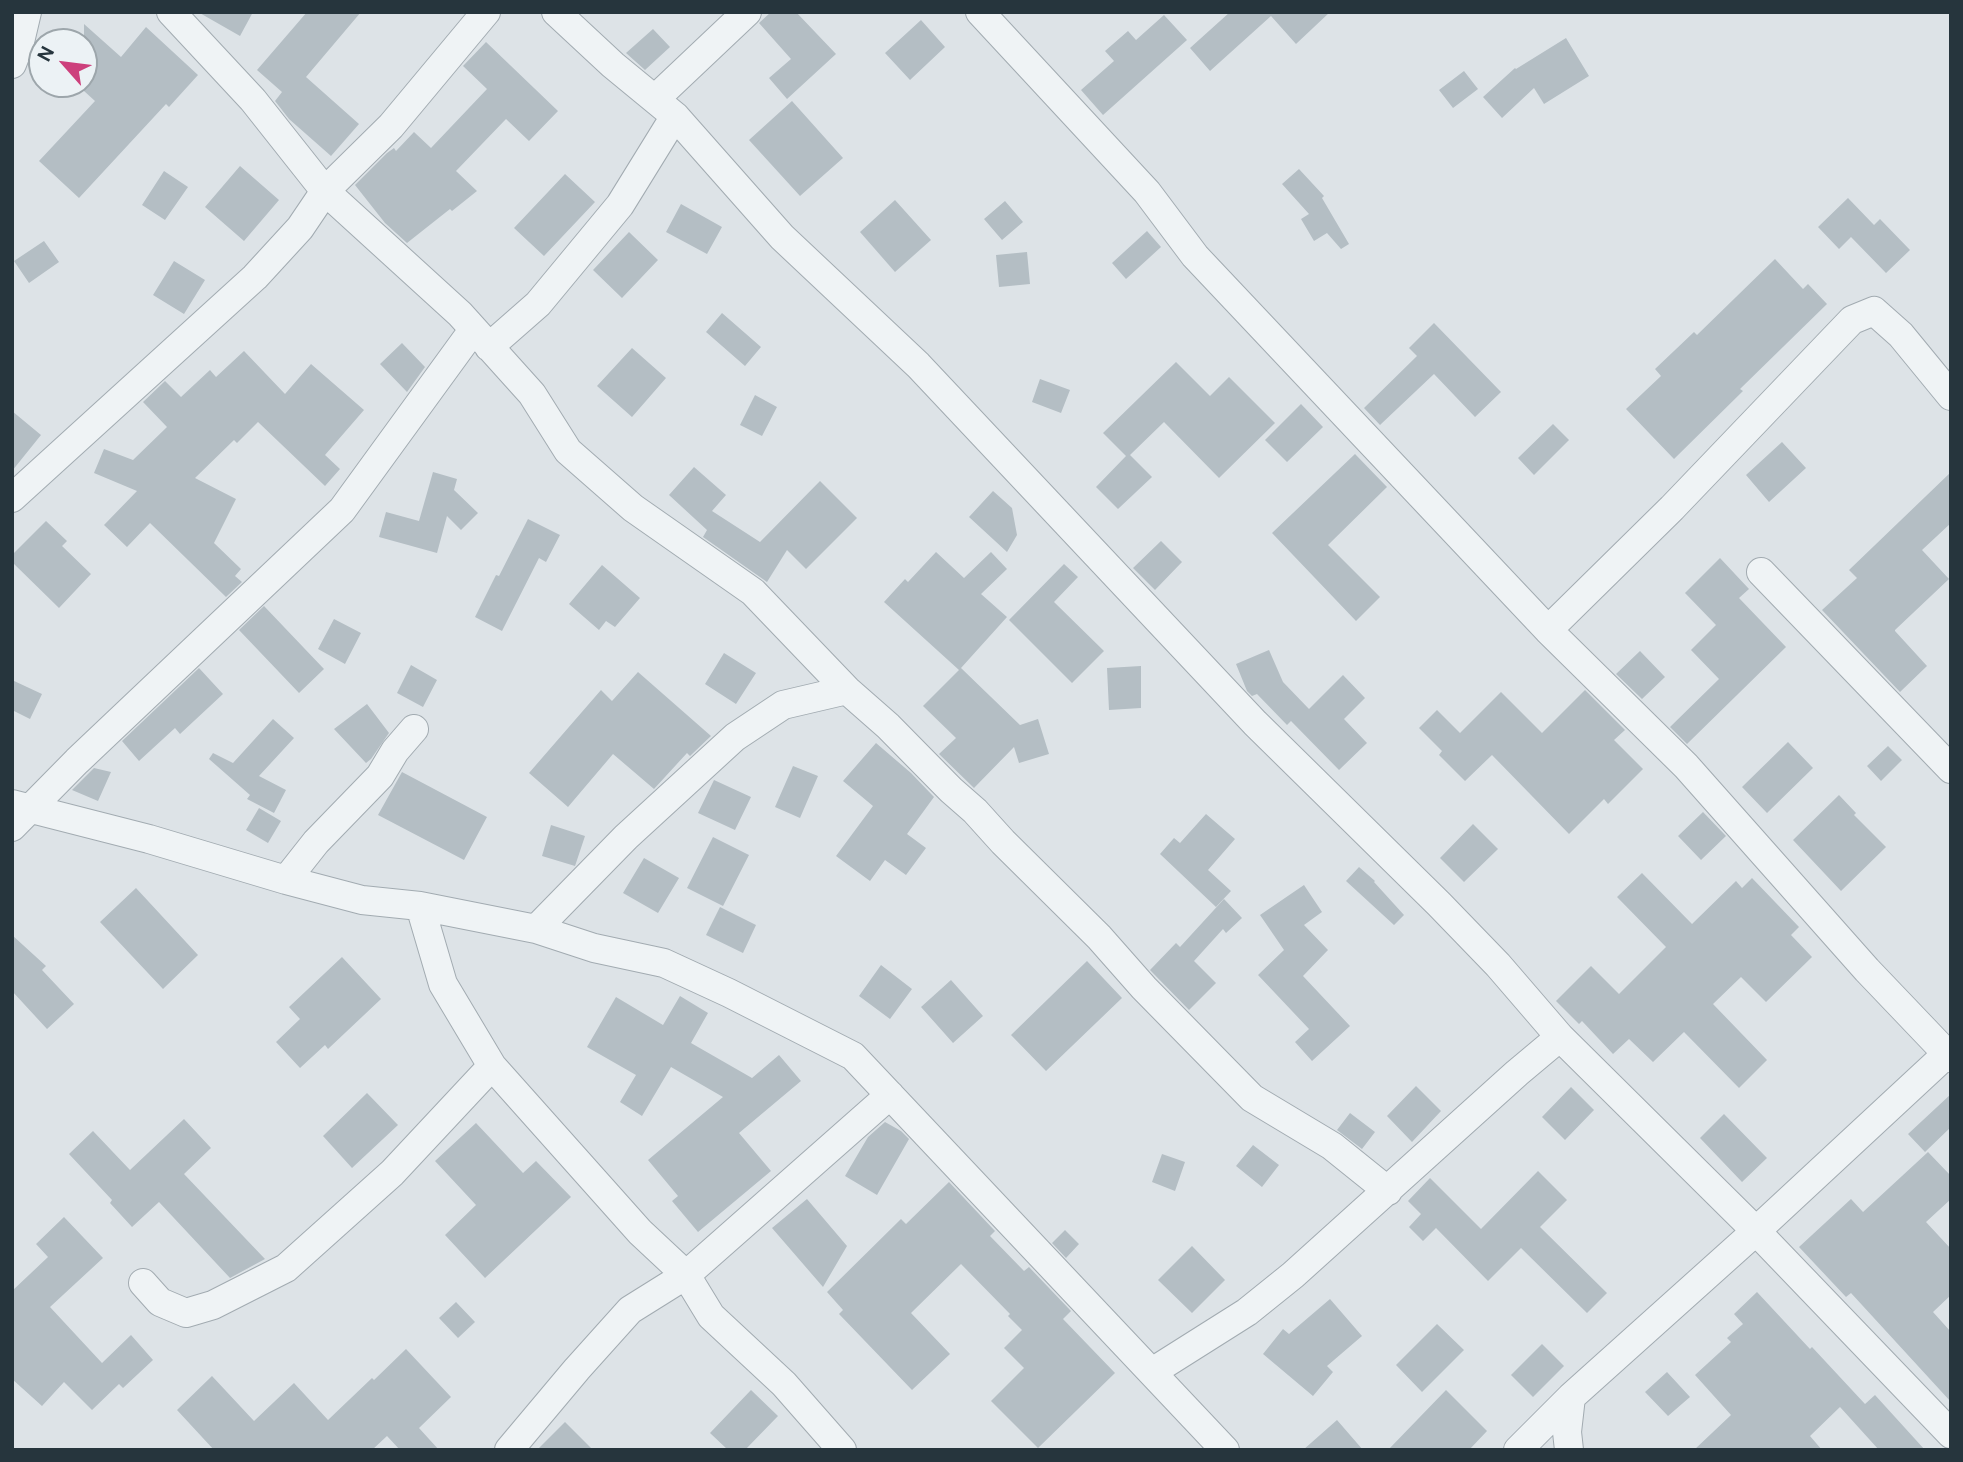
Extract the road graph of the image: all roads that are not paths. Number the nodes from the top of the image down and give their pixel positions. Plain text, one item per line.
1 (27, 12) edge
2 (171, 12) edge
3 (486, 12) edge
4 (556, 12) edge
5 (747, 12) edge
6 (980, 12) edge
7 (12, 64) edge
8 (665, 107) junction
9 (325, 191) junction
10 (482, 338) junction
11 (1951, 396) edge
12 (12, 498) edge
13 (1761, 572) dead end
14 (1548, 630) junction
15 (847, 690) junction
16 (414, 729) dead end
17 (1951, 769) edge
18 (18, 813) edge
19 (286, 880) junction
20 (421, 906) junction
21 (536, 929) junction
22 (1560, 1037) junction
23 (1950, 1054) edge
24 (492, 1066) junction
25 (890, 1095) junction
26 (1388, 1191) junction
27 (1756, 1231) junction
28 (686, 1275) junction
29 (143, 1283) dead end
30 (1152, 1372) junction
31 (1571, 1397) junction
32 (1951, 1434) edge
33 (509, 1450) edge
34 (842, 1450) edge
35 (1225, 1450) edge
36 (1518, 1450) edge
37 (1569, 1450) edge

1 - 7 street
2 - 9 street
3 - 9 street
4 - 8 street
5 - 8 street
6 - 14 street
8 - 10 street
8 - 22 street
9 - 10 street
9 - 12 street
10 - 15 street
10 - 18 street
11 - 14 street
13 - 17 street
14 - 23 street
15 - 21 street
15 - 26 street
16 - 19 street
18 - 19 street
19 - 20 street
20 - 21 street
20 - 24 street
21 - 25 street
22 - 26 street
22 - 27 street
23 - 27 street
24 - 28 street
24 - 29 street
25 - 28 street
25 - 30 street
26 - 30 street
27 - 31 street
27 - 32 street
28 - 33 street
28 - 34 street
30 - 35 street
31 - 36 street
31 - 37 street

